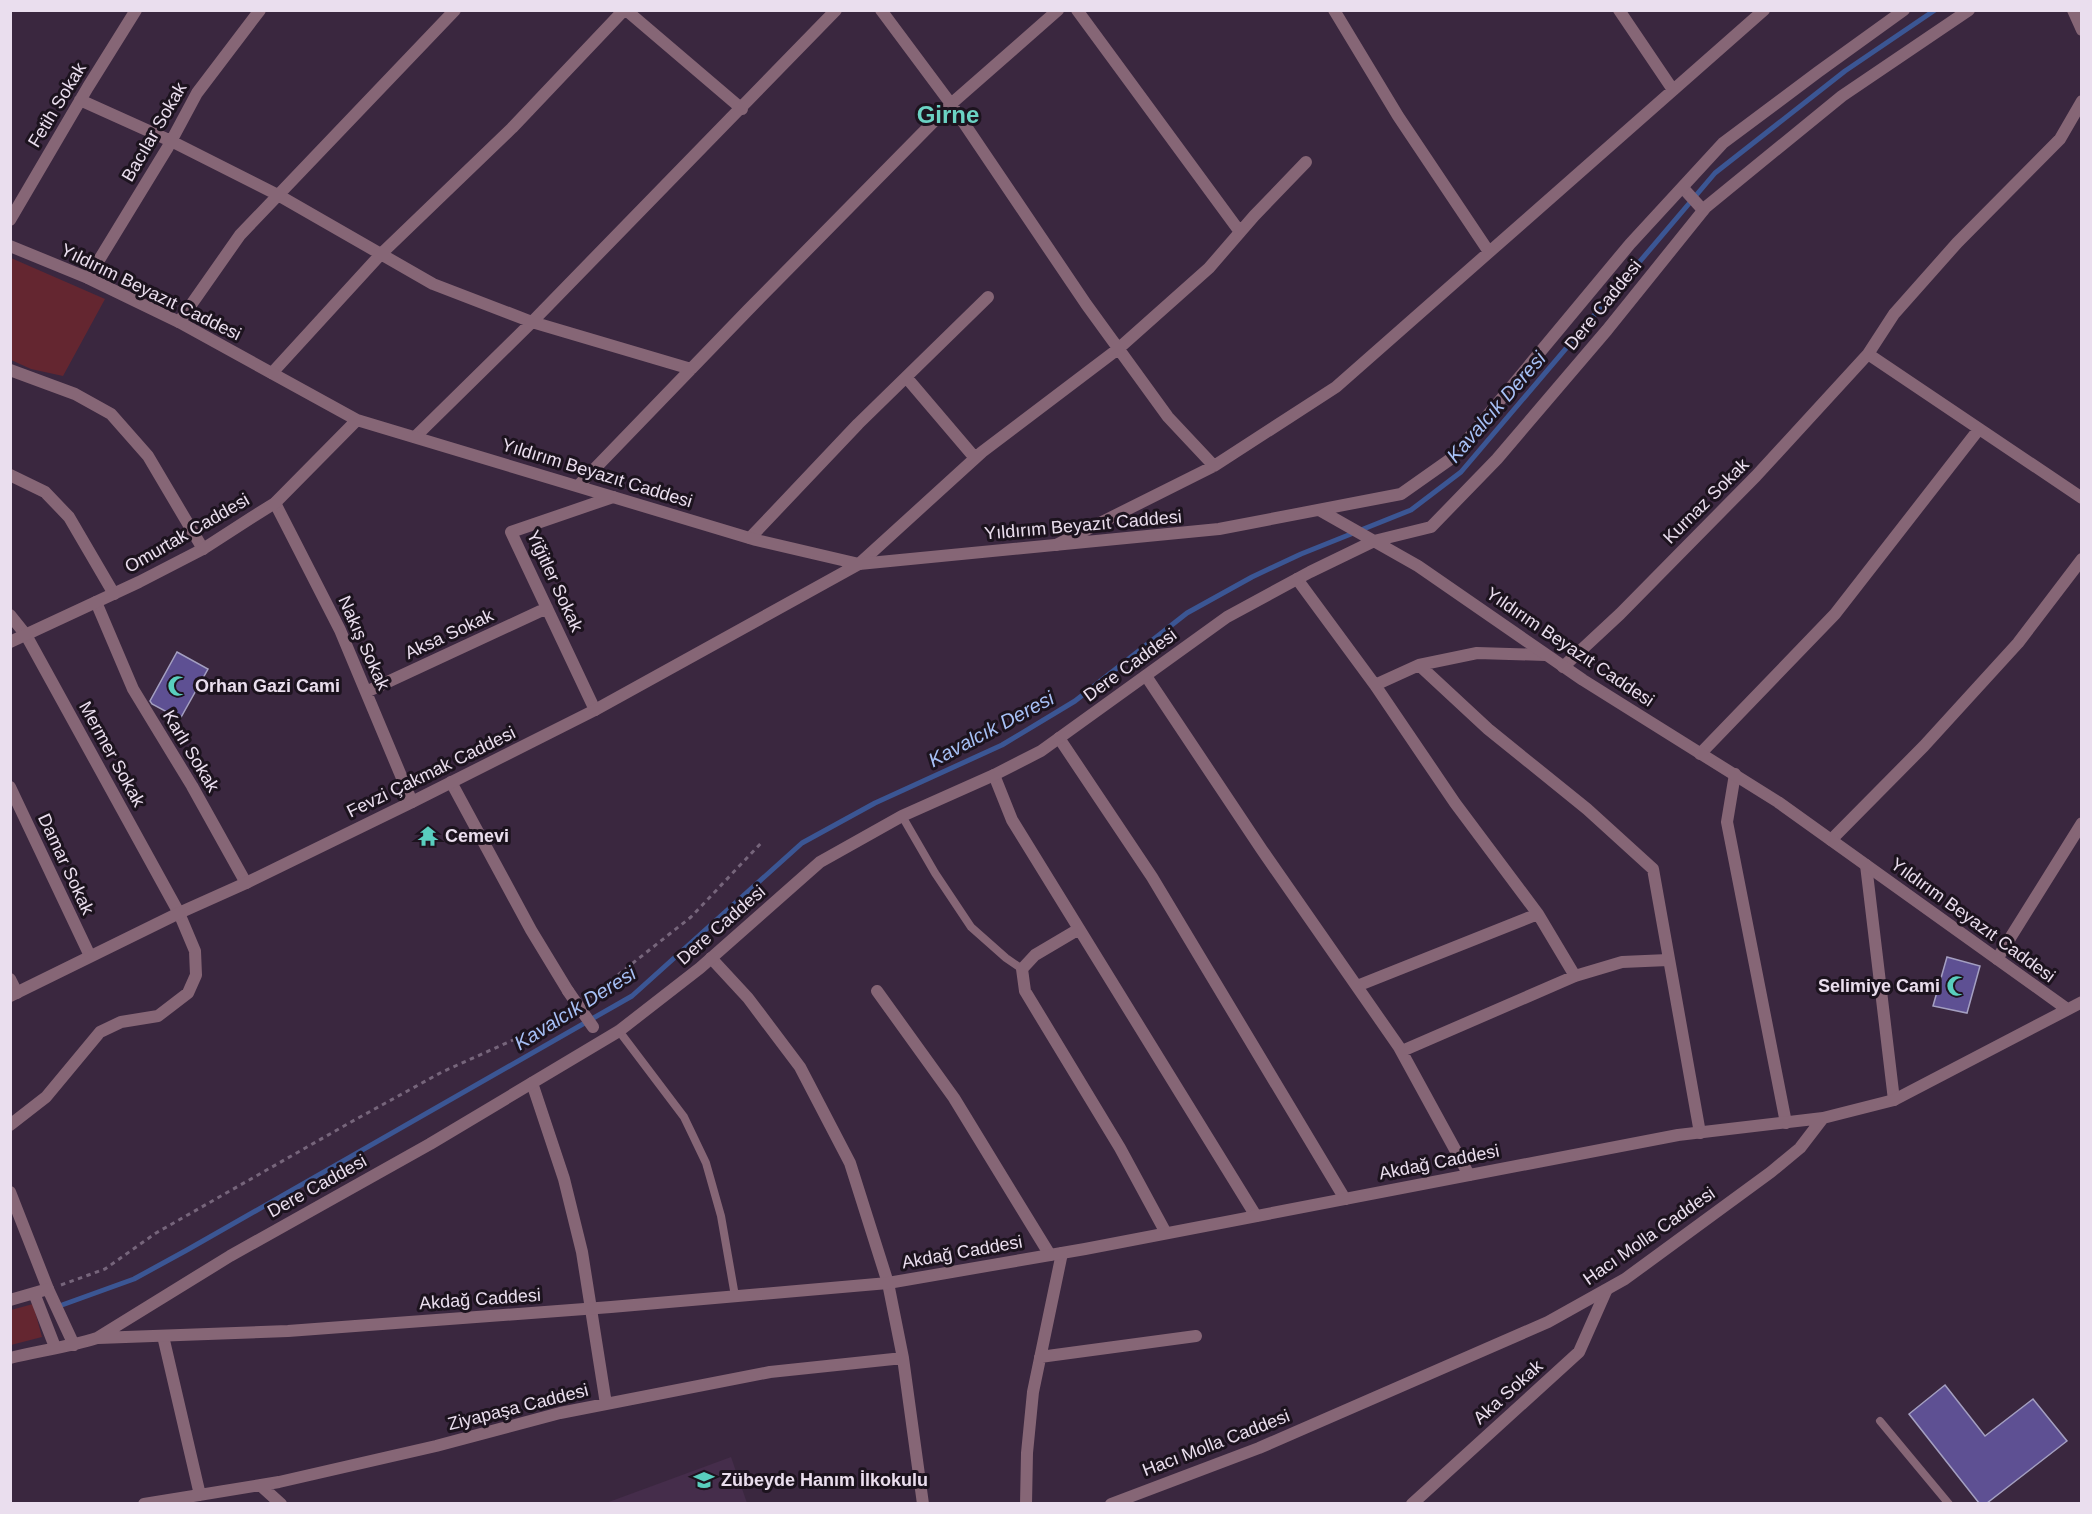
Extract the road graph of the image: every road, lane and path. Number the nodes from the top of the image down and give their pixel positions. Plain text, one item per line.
1 (136, 10) edge
2 (260, 10) edge
3 (455, 10) edge
4 (625, 10) edge
5 (836, 10) edge
6 (881, 10) edge
7 (1058, 10) edge
8 (1077, 10) edge
9 (1334, 10) edge
10 (1618, 10) edge
11 (1764, 10) edge
12 (1904, 10) edge
13 (1969, 10) edge
14 (2073, 10) edge
15 (2082, 30) edge
16 (1673, 90) junction
17 (81, 100) junction
18 (2082, 101) edge
19 (951, 104) junction
20 (742, 109) junction
21 (171, 141) junction
22 (1306, 162) dead end
23 (1683, 188) junction
24 (278, 195) junction
25 (1703, 210) junction
26 (10, 220) edge
27 (1240, 232) junction
28 (10, 246) edge
29 (1489, 252) junction
30 (381, 254) junction
31 (88, 278) junction
32 (988, 297) dead end
33 (179, 322) junction
34 (532, 322) junction
35 (1118, 349) junction
36 (1868, 354) junction
37 (691, 369) junction
38 (10, 370) edge
39 (272, 373) junction
40 (906, 377) junction
41 (357, 420) junction
42 (1979, 429) junction
43 (415, 437) junction
44 (975, 458) junction
45 (1214, 466) junction
46 (10, 475) edge
47 (578, 486) junction
48 (613, 496) junction
49 (2082, 498) edge
50 (275, 503) junction
51 (1321, 511) junction
52 (750, 538) junction
53 (1374, 541) junction
54 (1055, 545) junction
55 (203, 549) junction
56 (2082, 559) edge
57 (859, 564) junction
58 (1297, 579) junction
59 (114, 594) junction
60 (96, 602) junction
61 (547, 608) junction
62 (10, 615) edge
63 (26, 635) junction
64 (10, 642) edge
65 (1546, 655) junction
66 (1419, 665) junction
67 (1563, 667) junction
68 (1146, 676) junction
69 (1375, 685) junction
70 (366, 692) junction
71 (595, 710) junction
72 (1059, 738) junction
73 (1700, 754) junction
74 (1735, 774) junction
75 (994, 775) junction
76 (451, 782) junction
77 (10, 788) edge
78 (412, 802) junction
79 (902, 816) junction
80 (2082, 823) edge
81 (1831, 840) junction
82 (763, 841) dead end
83 (1866, 865) junction
84 (246, 883) junction
85 (179, 913) junction
86 (1538, 914) junction
87 (1079, 929) junction
88 (90, 956) junction
89 (711, 958) junction
90 (1997, 958) junction
91 (1668, 960) junction
92 (1022, 969) junction
93 (1575, 976) junction
94 (10, 979) edge
95 (1357, 986) junction
96 (877, 991) dead end
97 (14, 994) edge
98 (2082, 1002) edge
99 (582, 1003) dead end
100 (572, 1009) dead end
101 (2067, 1009) junction
102 (619, 1031) junction
103 (602, 1042) junction
104 (1402, 1051) junction
105 (532, 1083) junction
106 (1894, 1100) junction
107 (1823, 1118) junction
108 (1786, 1123) junction
109 (10, 1125) edge
110 (1700, 1132) junction
111 (1469, 1175) junction
112 (10, 1192) edge
113 (1345, 1199) junction
114 (1256, 1216) junction
115 (1166, 1233) junction
116 (1056, 1254) junction
117 (888, 1283) junction
118 (48, 1289) junction
119 (1606, 1291) junction
120 (34, 1293) junction
121 (735, 1296) junction
122 (10, 1300) edge
123 (591, 1308) junction
124 (163, 1336) junction
125 (1196, 1336) dead end
126 (97, 1338) junction
127 (74, 1345) junction
128 (55, 1347) junction
129 (1040, 1357) junction
130 (10, 1358) edge
131 (903, 1358) junction
132 (606, 1404) junction
133 (1880, 1421) dead end
134 (260, 1485) junction
135 (200, 1495) junction
136 (144, 1503) edge
137 (281, 1503) edge
138 (923, 1503) edge
139 (1026, 1503) edge
140 (1111, 1503) edge
141 (1412, 1503) edge
142 (1950, 1503) edge

1 - 17 street, Fetih Sokak
2 - 21 street, Bacılar Sokak
3 - 24 street
4 - 20 street
4 - 30 street
5 - 20 street
6 - 19 street
7 - 19 street
8 - 27 street
9 - 29 street
10 - 16 street
11 - 16 street
12 - 23 street, Dere Caddesi
13 - 25 street, Dere Caddesi
14 - 15 street
16 - 29 street
17 - 21 street
17 - 26 street, Fetih Sokak
18 - 36 street, Kurnaz Sokak
19 - 35 street
19 - 37 street
20 - 34 street
21 - 24 street
21 - 31 street, Bacılar Sokak
22 - 27 street
23 - 25 street
23 - 51 street, Dere Caddesi
24 - 30 street
24 - 33 street
25 - 53 street, Dere Caddesi
27 - 35 street
28 - 31 street, Yıldırım Beyazıt Caddesi
29 - 45 street
30 - 34 street
30 - 39 street
31 - 33 street, Yıldırım Beyazıt Caddesi
32 - 40 street
33 - 39 street, Yıldırım Beyazıt Caddesi
34 - 37 street
34 - 43 street
35 - 44 street
35 - 45 street
36 - 42 street
36 - 67 street, Kurnaz Sokak
37 - 47 street
38 - 55 street
39 - 41 street, Yıldırım Beyazıt Caddesi
40 - 44 street
40 - 52 street
41 - 43 street, Yıldırım Beyazıt Caddesi
41 - 50 street, Omurtak Caddesi
42 - 49 street
42 - 73 street
43 - 47 street, Yıldırım Beyazıt Caddesi
44 - 57 street
45 - 54 street
46 - 59 street
47 - 48 street, Yıldırım Beyazıt Caddesi
48 - 52 street, Yıldırım Beyazıt Caddesi
48 - 61 street, Yiğitler Sokak
50 - 55 street, Omurtak Caddesi
50 - 70 street, Nakış Sokak
51 - 53 street, Yıldırım Beyazıt Caddesi
51 - 54 street, Yıldırım Beyazıt Caddesi
52 - 57 street, Yıldırım Beyazıt Caddesi
53 - 58 street, Dere Caddesi
53 - 65 street, Yıldırım Beyazıt Caddesi
54 - 57 street, Yıldırım Beyazıt Caddesi
55 - 59 street, Omurtak Caddesi
56 - 81 street
57 - 71 street, Fevzi Çakmak Caddesi
58 - 68 street, Dere Caddesi
58 - 69 street
59 - 60 street, Omurtak Caddesi
60 - 63 street, Omurtak Caddesi
60 - 84 street, Karlı Sokak
61 - 70 street, Aksa Sokak
61 - 71 street, Yiğitler Sokak
62 - 63 street, Mermer Sokak
63 - 64 street, Omurtak Caddesi
63 - 85 street, Mermer Sokak
65 - 66 street
65 - 67 street, Yıldırım Beyazıt Caddesi
66 - 69 street
66 - 91 street
67 - 73 street, Yıldırım Beyazıt Caddesi
68 - 72 street, Dere Caddesi
68 - 95 street
69 - 86 street
70 - 78 street, Nakış Sokak
71 - 76 street, Fevzi Çakmak Caddesi
72 - 75 street, Dere Caddesi
72 - 113 street
73 - 74 street, Yıldırım Beyazıt Caddesi
74 - 81 street, Yıldırım Beyazıt Caddesi
74 - 108 street
75 - 79 street, Dere Caddesi
75 - 87 street
76 - 78 street, Fevzi Çakmak Caddesi
76 - 103 street, bridge
77 - 88 street, Damar Sokak
78 - 84 street, Fevzi Çakmak Caddesi
79 - 89 street, Dere Caddesi
79 - 92 lane
80 - 90 street
81 - 83 street, Yıldırım Beyazıt Caddesi
82 - 99 path
83 - 90 street, Yıldırım Beyazıt Caddesi
83 - 106 street
84 - 85 street, Fevzi Çakmak Caddesi
85 - 88 street, Fevzi Çakmak Caddesi
85 - 109 street, Mermer Sokak
86 - 93 street
86 - 95 street
87 - 92 street
87 - 114 street
88 - 97 street, Fevzi Çakmak Caddesi
89 - 102 street, Dere Caddesi
89 - 117 street
90 - 101 street, Yıldırım Beyazıt Caddesi
91 - 93 street
91 - 110 street
92 - 115 street
93 - 104 street
94 - 97 street
95 - 104 street
96 - 116 street
98 - 101 street
100 - 118 path
101 - 106 street
102 - 103 street, Dere Caddesi
102 - 121 lane
103 - 105 street, Dere Caddesi
104 - 111 street
105 - 123 street
105 - 126 street, Dere Caddesi
106 - 107 street
107 - 108 street, Akdağ Caddesi
107 - 119 street, Hacı Molla Caddesi
108 - 110 street, Akdağ Caddesi
110 - 111 street, Akdağ Caddesi
111 - 113 street, Akdağ Caddesi
112 - 118 street
113 - 114 street, Akdağ Caddesi
114 - 115 street, Akdağ Caddesi
115 - 116 street, Akdağ Caddesi
116 - 117 street, Akdağ Caddesi
116 - 129 street
117 - 121 street, Akdağ Caddesi
117 - 131 street
118 - 120 street
118 - 127 street
119 - 140 street, Hacı Molla Caddesi
119 - 141 street, Aka Sokak
120 - 122 street
120 - 128 street
121 - 123 street, Akdağ Caddesi
123 - 124 street, Akdağ Caddesi
123 - 132 street
124 - 126 street, Akdağ Caddesi
124 - 135 street
125 - 129 street
126 - 127 street, Dere Caddesi
127 - 128 street, Dere Caddesi
128 - 130 street, Dere Caddesi
129 - 139 street
131 - 132 street, Ziyapaşa Caddesi
131 - 138 street
132 - 134 street, Ziyapaşa Caddesi
133 - 142 lane
134 - 135 street, Ziyapaşa Caddesi
134 - 137 street
135 - 136 street, Ziyapaşa Caddesi

